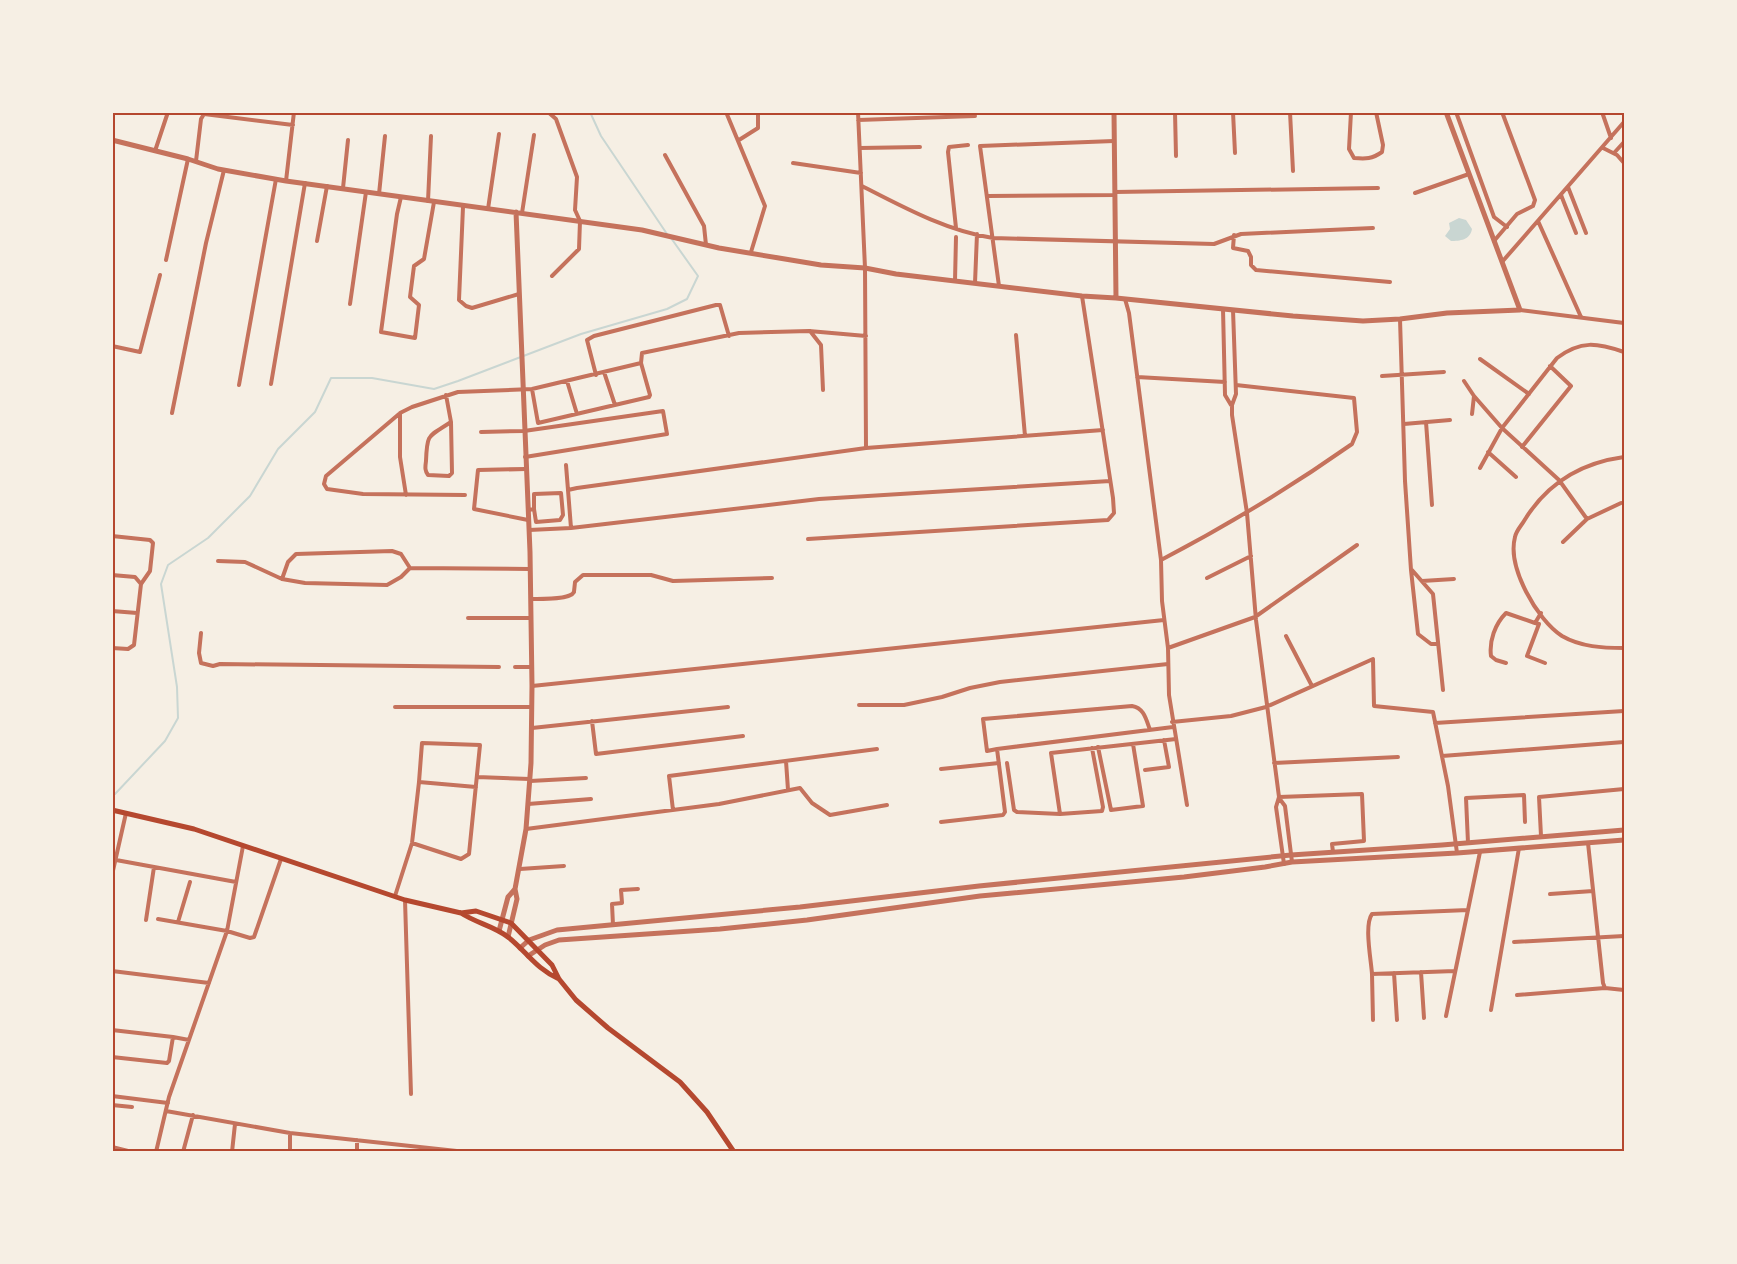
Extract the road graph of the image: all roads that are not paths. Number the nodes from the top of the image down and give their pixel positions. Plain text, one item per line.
1 (168, 112) edge
2 (294, 112) edge
3 (548, 112) edge
4 (726, 112) edge
5 (758, 112) edge
6 (858, 112) edge
7 (1114, 112) edge
8 (1175, 112) edge
9 (1233, 112) edge
10 (1290, 112) edge
11 (1351, 112) edge
12 (1376, 112) edge
13 (1446, 112) edge
14 (1456, 112) edge
15 (1502, 112) edge
16 (1602, 112) edge
17 (975, 116) dead end
18 (858, 120) junction
19 (1624, 122) edge
20 (293, 125) junction
21 (499, 134) dead end
22 (534, 135) dead end
23 (385, 136) dead end
24 (431, 136) dead end
25 (1611, 138) junction
26 (112, 140) edge
27 (348, 140) dead end
28 (739, 140) junction
29 (1114, 141) junction
30 (1624, 142) edge
31 (968, 145) dead end
32 (920, 147) dead end
33 (860, 148) junction
34 (1603, 148) junction
35 (155, 151) junction
36 (1235, 153) dead end
37 (1614, 153) junction
38 (665, 156) dead end
39 (1176, 156) dead end
40 (188, 159) junction
41 (196, 162) junction
42 (793, 163) dead end
43 (1624, 163) edge
44 (224, 170) junction
45 (1293, 171) dead end
46 (861, 173) junction
47 (1469, 174) junction
48 (276, 179) junction
49 (286, 181) junction
50 (305, 183) junction
51 (327, 186) junction
52 (862, 186) junction
53 (1568, 187) junction
54 (343, 188) junction
55 (1378, 188) dead end
56 (366, 191) junction
57 (1415, 193) dead end
58 (379, 194) junction
59 (1115, 194) junction
60 (1561, 195) junction
61 (988, 196) junction
62 (401, 197) junction
63 (431, 202) junction
64 (464, 207) junction
65 (488, 209) junction
66 (519, 212) junction
67 (580, 221) junction
68 (1538, 221) junction
69 (956, 228) junction
70 (1373, 228) dead end
71 (1505, 228) junction
72 (1576, 232) dead end
73 (1586, 232) dead end
74 (977, 234) junction
75 (1234, 235) junction
76 (956, 237) dead end
77 (993, 238) junction
78 (317, 241) dead end
79 (1115, 241) junction
80 (1494, 241) junction
81 (706, 245) junction
82 (751, 252) junction
83 (166, 260) dead end
84 (1501, 263) junction
85 (865, 268) junction
86 (160, 275) dead end
87 (552, 276) dead end
88 (955, 281) junction
89 (1390, 282) dead end
90 (975, 283) junction
91 (999, 286) junction
92 (519, 294) junction
93 (1082, 296) junction
94 (1116, 297) junction
95 (1125, 298) junction
96 (350, 304) dead end
97 (1223, 309) junction
98 (1233, 310) junction
99 (1520, 310) junction
100 (1581, 317) junction
101 (1400, 319) junction
102 (1624, 322) edge
103 (809, 331) junction
104 (1016, 334) dead end
105 (729, 336) junction
106 (866, 336) junction
107 (112, 346) edge
108 (1624, 352) edge
109 (1480, 359) dead end
110 (641, 363) junction
111 (1550, 366) junction
112 (604, 372) junction
113 (1444, 372) dead end
114 (596, 375) junction
115 (1403, 375) junction
116 (1382, 376) dead end
117 (1137, 377) junction
118 (567, 381) junction
119 (1464, 381) dead end
120 (1225, 382) junction
121 (271, 384) dead end
122 (239, 385) dead end
123 (1236, 385) junction
124 (532, 389) junction
125 (522, 390) junction
126 (823, 390) dead end
127 (1529, 394) junction
128 (447, 395) junction
129 (1474, 396) junction
130 (615, 405) junction
131 (1232, 405) junction
132 (172, 413) dead end
133 (400, 413) junction
134 (577, 414) junction
135 (1472, 414) dead end
136 (1450, 420) dead end
137 (451, 422) junction
138 (1426, 422) junction
139 (1404, 424) junction
140 (1502, 428) junction
141 (1103, 430) junction
142 (524, 431) junction
143 (481, 432) dead end
144 (1025, 436) junction
145 (1522, 447) junction
146 (866, 448) junction
147 (1488, 452) junction
148 (525, 457) junction
149 (1624, 457) edge
150 (566, 465) dead end
151 (1480, 468) dead end
152 (526, 469) junction
153 (1516, 477) dead end
154 (1559, 480) junction
155 (1110, 481) junction
156 (568, 490) junction
157 (406, 495) junction
158 (465, 495) dead end
159 (1621, 503) dead end
160 (1432, 506) dead end
161 (562, 508) junction
162 (570, 508) junction
163 (531, 509) junction
164 (1247, 513) junction
165 (1587, 519) junction
166 (528, 520) junction
167 (571, 528) junction
168 (529, 530) junction
169 (112, 536) edge
170 (808, 539) dead end
171 (1563, 542) dead end
172 (1357, 545) dead end
173 (1251, 556) junction
174 (1161, 560) junction
175 (218, 561) dead end
176 (410, 568) junction
177 (530, 569) junction
178 (1411, 570) junction
179 (112, 575) edge
180 (772, 578) dead end
181 (1207, 578) dead end
182 (282, 579) junction
183 (1454, 579) dead end
184 (1422, 581) junction
185 (141, 584) junction
186 (531, 599) junction
187 (112, 611) edge
188 (1541, 613) junction
189 (137, 614) junction
190 (1256, 617) junction
191 (468, 618) dead end
192 (531, 618) junction
193 (1164, 620) junction
194 (1535, 623) junction
195 (201, 633) dead end
196 (1286, 636) dead end
197 (1437, 645) junction
198 (112, 648) edge
199 (1168, 648) junction
200 (1624, 648) edge
201 (1506, 663) dead end
202 (1545, 663) dead end
203 (1168, 664) junction
204 (499, 667) dead end
205 (514, 667) dead end
206 (532, 667) junction
207 (532, 686) junction
208 (1312, 686) junction
209 (1443, 690) dead end
210 (859, 705) dead end
211 (395, 707) dead end
212 (532, 707) junction
213 (728, 707) dead end
214 (1266, 707) junction
215 (1624, 711) edge
216 (592, 721) junction
217 (1435, 723) junction
218 (1173, 724) junction
219 (532, 728) junction
220 (1150, 730) junction
221 (743, 736) dead end
222 (1176, 739) junction
223 (1164, 741) junction
224 (1624, 742) edge
225 (1133, 744) junction
226 (1098, 747) junction
227 (1092, 748) junction
228 (877, 749) dead end
229 (997, 749) junction
230 (1442, 756) junction
231 (1398, 757) dead end
232 (786, 761) junction
233 (999, 763) junction
234 (1007, 763) dead end
235 (1274, 763) junction
236 (941, 769) dead end
237 (1145, 770) dead end
238 (477, 777) junction
239 (586, 778) dead end
240 (530, 780) junction
241 (419, 782) junction
242 (476, 787) junction
243 (1624, 789) edge
244 (788, 790) junction
245 (1279, 797) junction
246 (591, 799) dead end
247 (1624, 799) edge
248 (528, 804) junction
249 (1187, 805) dead end
250 (887, 806) dead end
251 (112, 810) edge
252 (674, 810) junction
253 (127, 812) junction
254 (1060, 814) junction
255 (941, 822) dead end
256 (1525, 822) dead end
257 (526, 829) junction
258 (1624, 830) edge
259 (1541, 836) junction
260 (1624, 840) edge
261 (412, 843) junction
262 (1468, 843) junction
263 (1588, 843) junction
264 (1456, 844) junction
265 (243, 846) junction
266 (1519, 848) junction
267 (1333, 852) junction
268 (1480, 852) junction
269 (1457, 853) junction
270 (1291, 855) junction
271 (1283, 856) junction
272 (281, 859) junction
273 (116, 860) junction
274 (1292, 862) junction
275 (1284, 864) junction
276 (564, 866) dead end
277 (154, 867) junction
278 (520, 869) junction
279 (112, 875) edge
280 (190, 882) dead end
281 (236, 882) junction
282 (515, 889) junction
283 (638, 889) dead end
284 (1593, 891) junction
285 (1550, 894) dead end
286 (395, 896) junction
287 (405, 900) junction
288 (1468, 910) junction
289 (461, 913) junction
290 (158, 919) dead end
291 (502, 919) junction
292 (146, 920) dead end
293 (178, 922) junction
294 (512, 924) junction
295 (613, 925) junction
296 (557, 930) junction
297 (227, 931) junction
298 (499, 931) junction
299 (1624, 936) edge
300 (508, 937) junction
301 (1598, 938) junction
302 (529, 940) junction
303 (559, 940) junction
304 (1514, 942) dead end
305 (520, 948) junction
306 (537, 949) junction
307 (528, 956) junction
308 (112, 971) edge
309 (1455, 971) junction
310 (1421, 972) junction
311 (1394, 973) junction
312 (1372, 974) junction
313 (559, 979) junction
314 (209, 983) junction
315 (1605, 988) junction
316 (1624, 990) edge
317 (1517, 995) dead end
318 (1491, 1010) dead end
319 (1446, 1016) dead end
320 (1424, 1018) dead end
321 (1373, 1020) dead end
322 (1397, 1020) dead end
323 (112, 1030) edge
324 (173, 1037) junction
325 (189, 1040) junction
326 (112, 1057) edge
327 (411, 1094) dead end
328 (112, 1096) edge
329 (168, 1103) junction
330 (112, 1105) edge
331 (132, 1107) dead end
332 (166, 1111) junction
333 (193, 1115) junction
334 (235, 1124) junction
335 (290, 1133) junction
336 (357, 1140) junction
337 (112, 1148) edge
338 (421, 1149) edge
339 (132, 1152) edge
340 (156, 1152) edge
341 (183, 1152) edge
342 (232, 1152) edge
343 (290, 1152) edge
344 (357, 1152) edge
345 (466, 1152) edge
346 (734, 1152) edge

1 - 35 street
2 - 20 street
3 - 67 street
4 - 28 street
5 - 28 street
6 - 18 street
7 - 29 street
8 - 39 street
9 - 36 street
10 - 45 street
11 - 12 street
13 - 47 street
14 - 71 street
15 - 71 street
16 - 25 street
17 - 18 street
18 - 33 street
19 - 25 street
20 - 41 street
20 - 49 street
21 - 65 street
22 - 66 street
23 - 58 street
24 - 63 street
25 - 34 street
26 - 35 street
27 - 54 street
28 - 82 street
29 - 59 street
29 - 61 street
30 - 37 street
31 - 69 street
32 - 33 street
33 - 46 street
34 - 37 street
34 - 53 street
35 - 40 street
37 - 43 street
38 - 81 street
40 - 41 street
40 - 83 street
41 - 44 street
42 - 46 street
44 - 48 street
44 - 132 street
46 - 52 street
47 - 57 street
47 - 80 street
48 - 49 street
48 - 122 street
49 - 50 street
50 - 51 street
50 - 121 street
51 - 54 street
51 - 78 street
52 - 69 street
52 - 85 street
53 - 60 street
53 - 73 street
54 - 56 street
55 - 59 street
56 - 58 street
56 - 96 street
58 - 62 street
59 - 61 street
59 - 79 street
60 - 68 street
60 - 72 street
61 - 77 street
62 - 63 street
62 - 63 street
63 - 64 street
64 - 65 street
64 - 92 street
65 - 66 street
66 - 67 street
66 - 92 street
67 - 81 street
67 - 87 street
68 - 84 street
68 - 100 street
69 - 74 street
70 - 75 street
71 - 80 street
74 - 77 street
74 - 90 street
75 - 79 street
75 - 89 street
76 - 88 street
77 - 79 street
77 - 91 street
79 - 94 street
80 - 84 street
81 - 82 street
82 - 85 street
84 - 99 street
85 - 88 street
85 - 106 street
86 - 107 street
88 - 90 street
90 - 91 street
91 - 93 street
92 - 125 street
93 - 94 street
93 - 141 street
94 - 95 street
95 - 97 street
95 - 117 street
97 - 98 street
97 - 120 street
98 - 101 street
98 - 123 street
99 - 100 street
99 - 101 street
100 - 102 street
101 - 115 street
103 - 105 street
103 - 106 street
103 - 126 street
104 - 144 street
105 - 110 street
105 - 114 street
106 - 146 street
108 - 111 street
109 - 127 street
110 - 112 street
110 - 130 street
111 - 127 street
111 - 145 street
112 - 114 street
112 - 130 street
113 - 115 street
114 - 118 street
115 - 116 street
115 - 139 street
117 - 120 street
117 - 174 street
118 - 124 street
118 - 134 street
119 - 129 street
120 - 131 street
123 - 131 street
123 - 164 street
124 - 125 street
124 - 134 street
125 - 128 street
125 - 142 street
127 - 140 street
128 - 133 street
128 - 137 street
129 - 135 street
129 - 140 street
130 - 134 street
131 - 164 street
133 - 157 street
133 - 157 street
136 - 138 street
137 - 137 street
138 - 139 street
138 - 160 street
139 - 178 street
140 - 145 street
140 - 147 street
141 - 144 street
141 - 155 street
142 - 143 street
142 - 148 street
142 - 148 street
144 - 146 street
145 - 154 street
146 - 156 street
147 - 151 street
147 - 153 street
148 - 152 street
149 - 154 street
150 - 156 street
152 - 163 street
152 - 166 street
154 - 165 street
154 - 188 street
155 - 167 street
155 - 170 street
156 - 162 street
157 - 158 street
159 - 165 street
161 - 162 street
161 - 163 street
161 - 163 street
162 - 167 street
163 - 166 street
164 - 173 street
164 - 174 street
165 - 171 street
166 - 168 street
167 - 168 street
168 - 177 street
169 - 185 street
172 - 190 street
173 - 181 street
173 - 190 street
174 - 193 street
175 - 182 street
176 - 177 street
176 - 182 street
176 - 182 street
177 - 186 street
178 - 184 street
178 - 197 street
179 - 185 street
180 - 186 street
183 - 184 street
184 - 197 street
185 - 189 street
186 - 192 street
187 - 189 street
188 - 194 street
188 - 200 street
189 - 198 street
190 - 199 street
190 - 214 street
191 - 192 street
192 - 206 street
193 - 199 street
193 - 207 street
194 - 201 street
194 - 202 street
195 - 204 street
196 - 208 street
197 - 209 street
199 - 203 street
203 - 210 street
203 - 218 street
205 - 206 street
206 - 207 street
207 - 212 street
208 - 214 street
208 - 217 street
211 - 212 street
212 - 219 street
213 - 216 street
214 - 218 street
214 - 235 street
215 - 217 street
216 - 219 street
216 - 221 street
217 - 230 street
218 - 220 street
218 - 222 street
219 - 240 street
220 - 229 street
220 - 229 street
222 - 223 street
222 - 249 street
223 - 225 street
223 - 237 street
224 - 230 street
225 - 226 street
225 - 226 street
226 - 227 street
227 - 254 street
227 - 254 street
228 - 232 street
229 - 233 street
230 - 264 street
231 - 235 street
232 - 244 street
232 - 252 street
233 - 236 street
233 - 255 street
234 - 254 street
235 - 245 street
238 - 240 street
238 - 241 street
238 - 242 street
239 - 240 street
240 - 248 street
241 - 242 street
241 - 261 street
242 - 261 street
243 - 247 street
243 - 259 street
244 - 250 street
244 - 252 street
245 - 267 street
245 - 270 street
245 - 271 street
246 - 248 street
248 - 257 street
251 - 253 main road
252 - 257 street
253 - 265 main road
253 - 273 street
256 - 262 street
257 - 278 street
258 - 259 street
259 - 262 street
260 - 263 street
261 - 286 street
262 - 264 street
263 - 266 street
263 - 284 street
264 - 267 street
264 - 269 street
265 - 272 main road
265 - 281 street
266 - 268 street
266 - 318 street
267 - 270 street
268 - 269 street
268 - 288 street
269 - 274 street
270 - 271 street
270 - 274 street
271 - 275 street
271 - 295 street
272 - 286 main road
272 - 297 street
273 - 277 street
273 - 279 street
274 - 275 street
275 - 303 street
276 - 278 street
277 - 281 street
277 - 292 street
278 - 282 street
280 - 293 street
281 - 297 street
282 - 291 street
282 - 294 street
283 - 295 street
284 - 285 street
284 - 301 street
286 - 287 main road
287 - 289 main road
287 - 327 street
288 - 309 street
288 - 312 street
289 - 291 main road
289 - 298 main road
290 - 293 street
291 - 294 main road
291 - 298 street
293 - 297 street
294 - 300 street
294 - 302 main road
295 - 296 street
296 - 302 street
296 - 303 street
297 - 314 street
298 - 300 main road
299 - 301 street
300 - 305 main road
301 - 304 street
301 - 315 street
302 - 305 street
302 - 306 main road
303 - 306 street
305 - 307 main road
306 - 307 street
306 - 313 main road
307 - 313 main road
308 - 314 street
309 - 310 street
309 - 319 street
310 - 311 street
310 - 320 street
311 - 312 street
311 - 322 street
312 - 321 street
313 - 346 main road
314 - 325 street
315 - 316 street
315 - 317 street
323 - 324 street
324 - 325 street
324 - 326 street
325 - 329 street
328 - 329 street
329 - 332 street
330 - 331 street
332 - 333 street
332 - 340 street
333 - 334 street
333 - 341 street
334 - 335 street
334 - 342 street
335 - 336 street
335 - 343 street
336 - 338 street
336 - 344 street
337 - 339 street
338 - 345 street

